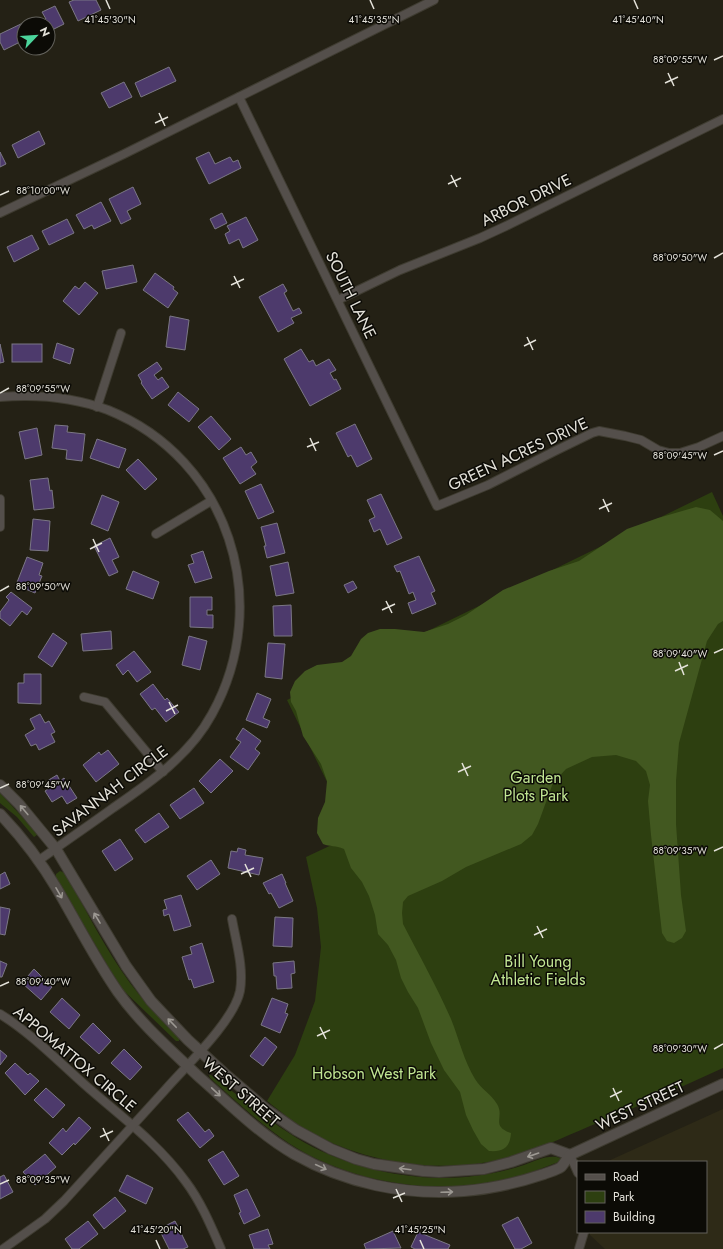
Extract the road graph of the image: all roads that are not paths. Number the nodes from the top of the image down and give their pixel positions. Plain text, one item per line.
1 (434, 0) edge
2 (239, 97) junction
3 (723, 119) edge
4 (0, 214) edge
5 (338, 300) junction
6 (121, 333) dead end
7 (0, 397) edge
8 (97, 407) junction
9 (723, 436) edge
10 (0, 499) edge
11 (211, 501) junction
12 (437, 506) joint
13 (0, 527) edge
14 (156, 534) dead end
15 (84, 697) dead end
16 (162, 772) junction
17 (0, 785) edge
18 (0, 814) edge
19 (56, 848) junction
20 (38, 861) junction
21 (232, 919) dead end
22 (0, 1014) edge
23 (200, 1051) junction
24 (187, 1066) junction
25 (723, 1084) edge
26 (133, 1126) junction
27 (570, 1155) junction
28 (577, 1171) edge
29 (584, 1233) edge
30 (2, 1249) edge
31 (221, 1249) edge
32 (579, 1249) edge

1 - 2 street
2 - 4 street
2 - 5 street, SOUTH LANE
3 - 5 street, ARBOR DRIVE
5 - 12 street, SOUTH LANE
6 - 8 street
7 - 8 street, SAVANNAH CIRCLE
8 - 11 street, SAVANNAH CIRCLE
9 - 12 street, GREEN ACRES DRIVE
10 - 13 street
11 - 14 street
11 - 16 street, SAVANNAH CIRCLE
15 - 16 street
16 - 19 street, SAVANNAH CIRCLE
19 -> 17 street, WEST STREET
18 - 20 street, WEST STREET
19 - 20 street, SAVANNAH CIRCLE
23 -> 19 street, WEST STREET
20 -> 24 street, WEST STREET
21 - 23 street
22 - 26 street, APPOMATTOX CIRCLE
23 - 24 street
27 -> 23 street, WEST STREET
24 - 26 street
24 -> 27 street, WEST STREET
25 - 27 street, WEST STREET
26 - 30 street
26 - 31 street, APPOMATTOX CIRCLE
27 - 28 street
29 - 32 street

